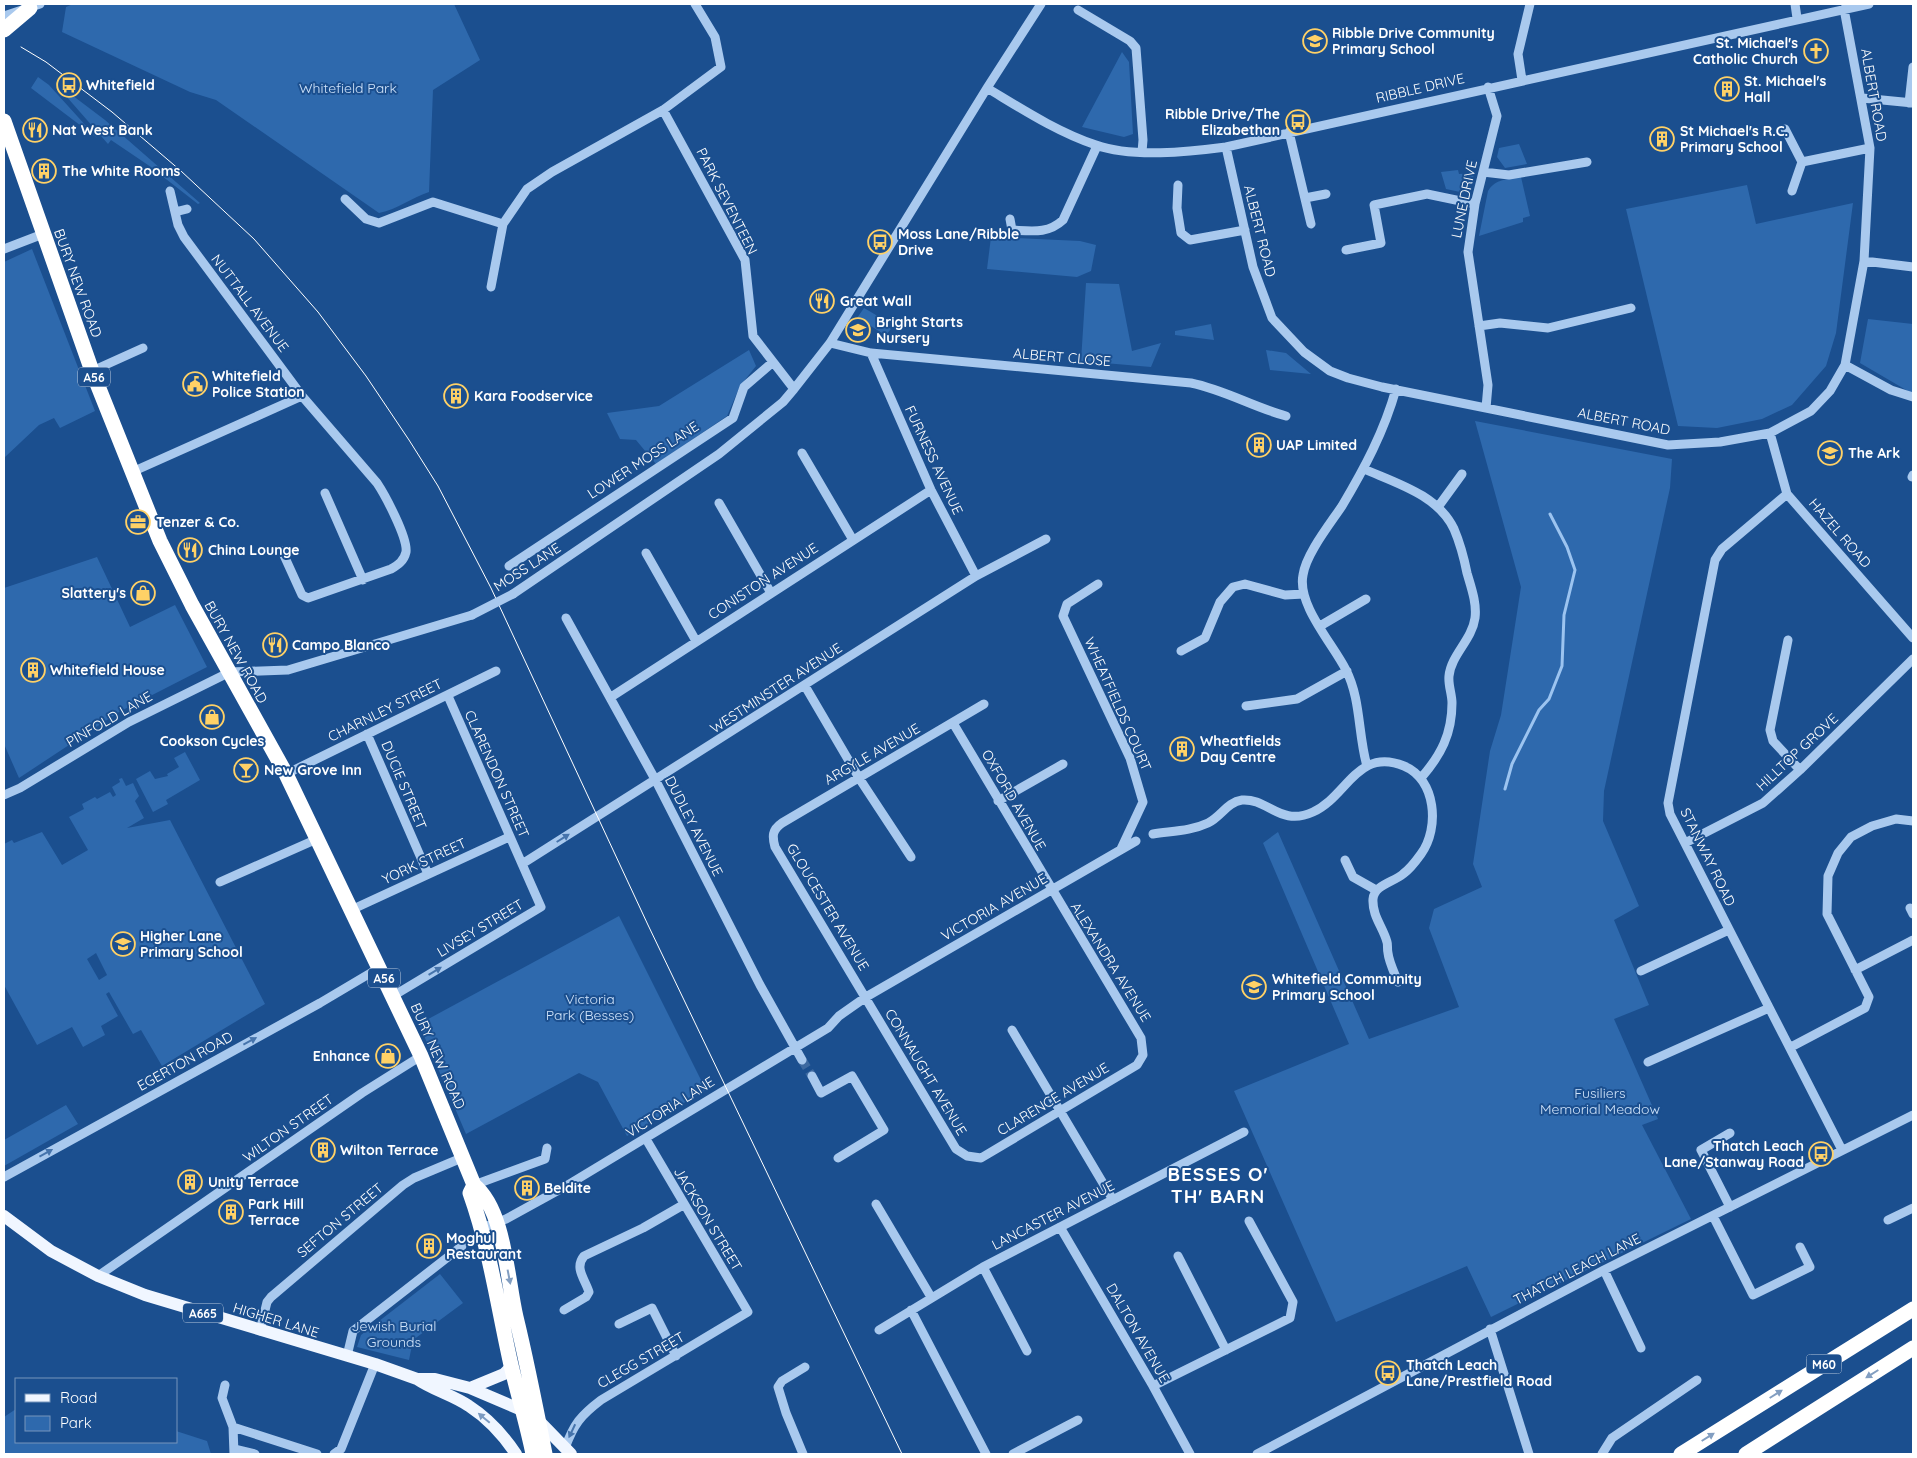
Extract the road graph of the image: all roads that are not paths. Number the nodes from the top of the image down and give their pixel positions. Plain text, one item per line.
1 (695, 4) edge
2 (1041, 4) edge
3 (1530, 4) edge
4 (1795, 4) edge
5 (1869, 4) edge
6 (35, 6) edge
7 (1844, 9) junction
8 (1078, 10) dead end
9 (4, 16) edge
10 (1798, 18) junction
11 (4, 30) edge
12 (1913, 68) edge
13 (1522, 80) junction
14 (1488, 87) junction
15 (987, 88) junction
16 (1862, 98) junction
17 (1911, 103) edge
18 (663, 110) junction
19 (4, 121) edge
20 (1786, 129) dead end
21 (1289, 132) junction
22 (1097, 146) junction
23 (1226, 147) junction
24 (1870, 148) junction
25 (1142, 152) junction
26 (1587, 162) dead end
27 (1802, 162) junction
28 (1483, 172) junction
29 (1178, 185) dead end
30 (170, 191) dead end
31 (1792, 191) dead end
32 (1326, 194) dead end
33 (1305, 198) junction
34 (345, 199) dead end
35 (1475, 204) junction
36 (187, 209) dead end
37 (175, 212) junction
38 (1010, 219) dead end
39 (504, 224) junction
40 (1311, 224) dead end
41 (1245, 230) junction
42 (43, 234) junction
43 (4, 249) edge
44 (1346, 250) dead end
45 (1864, 261) junction
46 (1913, 267) edge
47 (491, 287) dead end
48 (1631, 308) dead end
49 (1479, 326) junction
50 (830, 343) junction
51 (143, 348) dead end
52 (871, 353) junction
53 (773, 362) junction
54 (1846, 365) junction
55 (92, 371) junction
56 (794, 388) junction
57 (1396, 390) junction
58 (302, 396) junction
59 (1913, 397) edge
60 (1486, 408) junction
61 (1286, 416) dead end
62 (1770, 433) junction
63 (802, 453) dead end
64 (1364, 469) junction
65 (132, 472) junction
66 (1462, 474) dead end
67 (931, 490) junction
68 (1787, 494) junction
69 (719, 503) dead end
70 (320, 506) dead end
71 (1438, 507) junction
72 (1046, 538) dead end
73 (853, 540) junction
74 (282, 551) dead end
75 (646, 554) dead end
76 (509, 566) dead end
77 (976, 576) junction
78 (363, 580) junction
79 (1098, 584) dead end
80 (771, 592) junction
81 (1304, 594) junction
82 (1366, 599) dead end
83 (566, 618) dead end
84 (1320, 626) junction
85 (1913, 638) edge
86 (1788, 640) dead end
87 (696, 641) junction
88 (1192, 645) junction
89 (1181, 651) dead end
90 (1198, 654) dead end
91 (1913, 659) edge
92 (496, 671) dead end
93 (1347, 671) junction
94 (230, 672) junction
95 (805, 686) junction
96 (448, 696) junction
97 (611, 697) junction
98 (984, 704) dead end
99 (1246, 706) dead end
100 (953, 723) junction
101 (367, 734) junction
102 (1063, 764) dead end
103 (1366, 766) junction
104 (1800, 770) junction
105 (286, 774) junction
106 (859, 778) junction
107 (1421, 778) junction
108 (656, 781) junction
109 (4, 795) edge
110 (998, 801) junction
111 (1913, 820) edge
112 (774, 830) joint
113 (1153, 834) dead end
114 (509, 837) junction
115 (317, 839) junction
116 (1136, 841) dead end
117 (1685, 844) junction
118 (1121, 849) junction
119 (911, 857) dead end
120 (1345, 860) dead end
121 (522, 864) junction
122 (428, 874) junction
123 (220, 882) dead end
124 (1051, 890) junction
125 (1376, 890) junction
126 (351, 910) junction
127 (1729, 930) junction
128 (1913, 940) edge
129 (379, 968) junction
130 (1855, 970) junction
131 (1641, 971) dead end
132 (1398, 982) dead end
133 (393, 996) junction
134 (866, 997) junction
135 (1768, 1008) junction
136 (1012, 1030) dead end
137 (795, 1047) junction
138 (1791, 1047) junction
139 (1144, 1051) joint
140 (421, 1056) junction
141 (802, 1060) tunnel mouth
142 (1648, 1062) dead end
143 (812, 1076) tunnel mouth
144 (1058, 1111) junction
145 (1912, 1119) edge
146 (1244, 1132) dead end
147 (1730, 1133) dead end
148 (646, 1139) junction
149 (547, 1148) dead end
150 (1842, 1150) junction
151 (967, 1156) joint
152 (464, 1157) junction
153 (838, 1158) dead end
154 (4, 1176) edge
155 (474, 1185) junction
156 (1112, 1200) junction
157 (876, 1204) dead end
158 (682, 1205) junction
159 (1730, 1207) junction
160 (1913, 1208) edge
161 (4, 1216) edge
162 (1713, 1216) junction
163 (1888, 1220) dead end
164 (1249, 1221) dead end
165 (489, 1225) junction
166 (1060, 1227) junction
167 (462, 1246) dead end
168 (1800, 1247) dead end
169 (451, 1255) junction
170 (1178, 1256) dead end
171 (458, 1263) dead end
172 (983, 1267) junction
173 (1604, 1270) junction
174 (98, 1276) junction
175 (931, 1297) junction
176 (1913, 1308) edge
177 (564, 1310) dead end
178 (911, 1310) junction
179 (748, 1312) joint
180 (619, 1324) dead end
181 (1490, 1329) junction
182 (879, 1330) dead end
183 (260, 1331) junction
184 (1641, 1348) dead end
185 (1913, 1348) edge
186 (1226, 1350) junction
187 (1027, 1351) dead end
188 (346, 1356) junction
189 (676, 1356) junction
190 (376, 1364) junction
191 (512, 1366) junction
192 (805, 1367) dead end
193 (417, 1379) junction
194 (1697, 1380) dead end
195 (225, 1385) dead end
196 (1153, 1386) junction
197 (470, 1388) junction
198 (524, 1410) junction
199 (538, 1420) junction
200 (1078, 1420) dead end
201 (233, 1427) junction
202 (568, 1451) edge
203 (234, 1452) edge
204 (256, 1454) edge
205 (317, 1454) edge
206 (334, 1454) edge
207 (516, 1454) edge
208 (533, 1454) edge
209 (546, 1454) edge
210 (803, 1454) edge
211 (986, 1454) edge
212 (1014, 1454) edge
213 (1190, 1454) edge
214 (1257, 1454) edge
215 (1529, 1454) edge
216 (1602, 1454) edge
217 (1681, 1454) edge
218 (1746, 1454) edge

1 - 18 street
2 - 15 street
3 - 13 street
4 - 10 street
5 - 7 street, RIBBLE DRIVE
6 - 9 street
6 - 11 highway
7 - 10 street, RIBBLE DRIVE
7 - 16 street, ALBERT ROAD
8 - 25 street
10 - 13 street, RIBBLE DRIVE
12 - 17 street
13 - 14 street, RIBBLE DRIVE
14 - 21 street, RIBBLE DRIVE
14 - 28 street, LUNE DRIVE
15 - 22 street, RIBBLE DRIVE
15 - 50 street
16 - 17 street
16 - 24 street, ALBERT ROAD
18 - 39 street
18 - 53 street, PARK SEVENTEEN
19 - 42 highway, BURY NEW ROAD / A56
20 - 27 street
21 - 23 street, RIBBLE DRIVE
21 - 33 street
22 - 25 street, RIBBLE DRIVE
22 - 38 street
23 - 25 street, RIBBLE DRIVE
23 - 41 street, ALBERT ROAD
24 - 27 street
24 - 45 street, ALBERT ROAD
26 - 28 street
27 - 31 street
28 - 35 street, LUNE DRIVE
29 - 41 street
30 - 37 street, NUTTALL AVENUE
32 - 33 street
33 - 40 street
34 - 39 street
35 - 44 street
35 - 49 street, LUNE DRIVE
36 - 37 street
37 - 58 street, NUTTALL AVENUE
39 - 47 street
41 - 57 street, ALBERT ROAD
42 - 43 street
42 - 55 highway, BURY NEW ROAD / A56
45 - 46 street
45 - 54 street, ALBERT ROAD
48 - 49 street
49 - 60 street, LUNE DRIVE
50 - 52 street, ALBERT CLOSE
50 - 56 street
51 - 55 street
52 - 61 street, ALBERT CLOSE
52 - 67 street, FURNESS AVENUE
53 - 56 street, PARK SEVENTEEN
53 - 76 street, LOWER MOSS LANE
54 - 59 street
54 - 62 street, ALBERT ROAD
55 - 65 highway, BURY NEW ROAD / A56
56 - 94 street, MOSS LANE, bridge
57 - 60 street, ALBERT ROAD
57 - 64 street
58 - 65 street
58 - 78 street, NUTTALL AVENUE
60 - 62 street, ALBERT ROAD
62 - 68 street, HAZEL ROAD
63 - 73 street
64 - 71 street
64 - 81 street
65 - 94 highway, BURY NEW ROAD / A56
66 - 71 street
67 - 73 street, CONISTON AVENUE
67 - 77 street, FURNESS AVENUE
68 - 85 street, HAZEL ROAD
68 - 117 street, STANWAY ROAD
69 - 80 street
70 - 78 street
71 - 107 street
72 - 77 street, WESTMINSTER AVENUE
73 - 80 street, CONISTON AVENUE
74 - 78 street, NUTTALL AVENUE
75 - 87 street
77 - 95 street, WESTMINSTER AVENUE
79 - 118 street, WHEATFIELDS COURT
80 - 87 street, CONISTON AVENUE
81 - 84 street
81 - 88 street
82 - 84 street
83 - 97 street, DUDLEY AVENUE
84 - 93 street
86 - 104 street
87 - 97 street, CONISTON AVENUE
88 - 89 street
88 - 90 street
91 - 104 street, HILLTOP GROVE
92 - 96 street, CHARNLEY STREET
93 - 99 street
93 - 103 street
94 - 105 highway, BURY NEW ROAD / A56
94 - 109 street, PINFOLD LANE
95 - 106 street
95 - 108 street, WESTMINSTER AVENUE
96 - 101 street, CHARNLEY STREET
96 - 114 street, CLARENDON STREET
97 - 108 street, DUDLEY AVENUE
98 - 100 street, ARGYLE AVENUE
100 - 106 street, ARGYLE AVENUE
100 - 110 street, OXFORD AVENUE
101 - 105 street, CHARNLEY STREET
101 - 122 street, DUCIE STREET
102 - 110 street
103 - 107 street
103 - 113 street
104 - 117 street, HILLTOP GROVE
105 - 115 highway, BURY NEW ROAD / A56
106 - 112 street, ARGYLE AVENUE
106 - 119 street
107 - 125 street
121 -> 108 street, WESTMINSTER AVENUE
108 - 137 street, DUDLEY AVENUE
110 - 124 street, OXFORD AVENUE
111 - 130 street
112 - 134 street, GLOUCESTER AVENUE
114 - 121 street, CLARENDON STREET
114 - 122 street, YORK STREET
115 - 123 street
115 - 126 highway, BURY NEW ROAD / A56
116 - 118 street, VICTORIA AVENUE
117 - 127 street, STANWAY ROAD
118 - 124 street, VICTORIA AVENUE
120 - 125 street
133 -> 121 street, LIVSEY STREET
122 - 126 street, YORK STREET
124 - 134 street, VICTORIA AVENUE
124 - 139 street, ALEXANDRA AVENUE
125 - 132 street
126 - 129 highway, BURY NEW ROAD / A56
127 - 131 street
127 - 135 street, STANWAY ROAD
128 - 130 street
129 - 133 highway, BURY NEW ROAD / A56
154 -> 129 street, EGERTON ROAD
130 - 138 street
133 - 140 highway, BURY NEW ROAD / A56
134 - 137 street, VICTORIA LANE
134 - 151 street, CONNAUGHT AVENUE
135 - 138 street, STANWAY ROAD
135 - 142 street
136 - 144 street
137 - 141 street, DUDLEY AVENUE
137 - 148 street, VICTORIA LANE
138 - 150 street, STANWAY ROAD
139 - 144 street, CLARENCE AVENUE
140 - 152 highway, BURY NEW ROAD / A56
140 - 174 street, WILTON STREET
143 - 153 street
144 - 151 street, CLARENCE AVENUE
144 - 156 street
145 - 150 street, THATCH LEACH LANE
146 - 156 street, LANCASTER AVENUE
147 - 159 street
148 - 158 street, JACKSON STREET
148 - 165 street, VICTORIA LANE
149 - 155 street
150 - 159 street, THATCH LEACH LANE
152 - 155 highway, BURY NEW ROAD / A56
152 - 183 street, SEFTON STREET
155 - 165 highway, BURY NEW ROAD / A56
156 - 166 street, LANCASTER AVENUE
157 - 175 street
158 - 177 street
158 - 179 street, JACKSON STREET
159 - 162 street, THATCH LEACH LANE
160 - 163 street
161 - 174 main road, HIGHER LANE / A665
162 - 168 street
162 - 173 street, THATCH LEACH LANE
164 - 186 street
165 - 191 highway, BURY NEW ROAD / A56
165 -> 199 highway, BURY NEW ROAD / A56
166 - 172 street, LANCASTER AVENUE
166 - 196 street, DALTON AVENUE
167 - 169 street
169 - 171 street
169 - 188 street
170 - 186 street
172 - 175 street, LANCASTER AVENUE
172 - 187 street
173 - 181 street, THATCH LEACH LANE
173 - 184 street
174 - 183 main road, HIGHER LANE / A665
175 - 178 street, LANCASTER AVENUE
217 -> 176 highway, M60
178 - 182 street, LANCASTER AVENUE
178 - 211 street
179 - 189 street, CLEGG STREET
180 - 189 street
181 - 214 street, THATCH LEACH LANE
181 - 215 street
183 - 188 main road, HIGHER LANE / A665
185 -> 218 highway, M60
186 - 196 street
188 - 190 main road, HIGHER LANE / A665
189 -> 202 street, CLEGG STREET
190 - 193 main road, HIGHER LANE / A665
190 - 206 street
191 - 197 main road
191 - 198 highway, BURY NEW ROAD / A56
192 - 210 street
193 - 197 main road, HIGHER LANE / A665
207 -> 193 main road
194 - 216 street
195 - 201 street
196 - 213 street, DALTON AVENUE
197 - 198 main road, HIGHER LANE / A665
198 - 199 main road, A665
198 - 208 highway, BURY NEW ROAD / A56
199 - 202 main road, A665
199 - 209 highway, BURY NEW ROAD / A56
200 - 212 street
201 - 203 street
201 - 205 street
203 - 204 street

